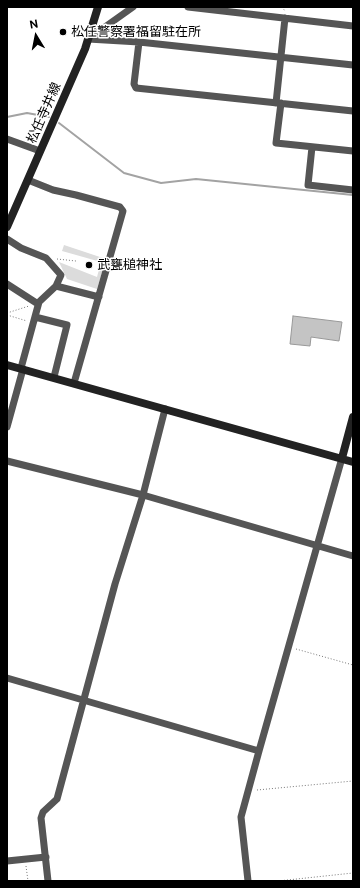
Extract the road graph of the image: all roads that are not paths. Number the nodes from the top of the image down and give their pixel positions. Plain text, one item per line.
1 (98, 7) edge
2 (133, 7) edge
3 (188, 7) edge
4 (285, 18) junction
5 (353, 26) edge
6 (88, 39) junction
7 (139, 42) junction
8 (281, 57) junction
9 (353, 65) edge
10 (279, 103) junction
11 (353, 111) edge
12 (7, 139) edge
13 (312, 146) junction
14 (40, 151) junction
15 (353, 151) edge
16 (28, 180) junction
17 (353, 190) edge
18 (7, 227) edge
19 (7, 239) edge
20 (7, 284) edge
21 (56, 286) junction
22 (99, 297) junction
23 (38, 304) junction
24 (34, 320) junction
25 (7, 365) edge
26 (22, 369) junction
27 (54, 377) junction
28 (74, 384) junction
29 (165, 409) junction
30 (353, 417) edge
31 (7, 427) edge
32 (342, 458) junction
33 (7, 461) edge
34 (353, 462) edge
35 (143, 495) junction
36 (316, 546) junction
37 (353, 556) edge
38 (7, 678) edge
39 (85, 700) junction
40 (258, 751) junction
41 (46, 857) junction
42 (7, 861) edge
43 (48, 881) edge
44 (248, 881) edge

1 - 6 street, 松任寺井線
2 - 6 street
3 - 4 street
4 - 5 street
4 - 8 street
6 - 7 street
6 - 14 street, 松任寺井線
7 - 8 street
7 - 10 street
8 - 9 street
8 - 10 street
10 - 11 street
10 - 13 street
12 - 14 street
13 - 15 street
13 - 17 street
14 - 16 street, 松任寺井線
16 - 18 street, 松任寺井線
16 - 22 street
19 - 21 street
20 - 23 street
21 - 22 street
21 - 23 street
22 - 28 street
23 - 24 street
24 - 26 street
24 - 27 street
25 - 26 street
26 - 27 street
26 - 31 street
27 - 28 street
28 - 29 street
29 - 32 street
29 - 35 street
30 - 32 street
32 - 34 street
32 - 36 street
33 - 35 street
35 - 36 street
35 - 39 street
36 - 37 street
36 - 40 street
38 - 39 street
39 - 40 street
39 - 41 street
40 - 44 street
41 - 42 street
41 - 43 street

